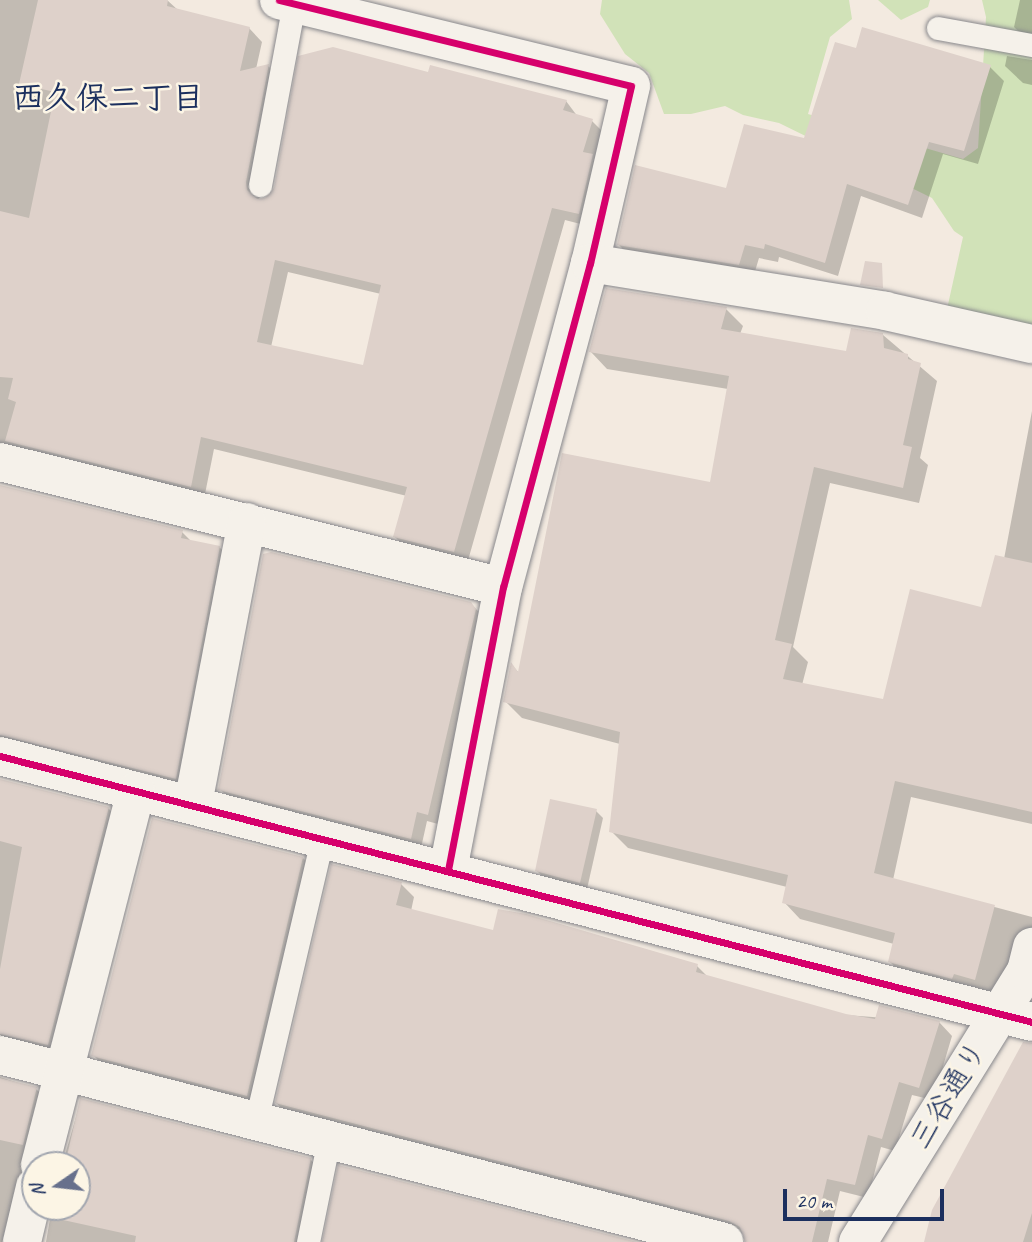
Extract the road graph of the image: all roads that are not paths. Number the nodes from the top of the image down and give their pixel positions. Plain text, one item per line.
1 (286, 2) edge
2 (938, 28) dead end
3 (1032, 45) edge
4 (260, 185) dead end
5 (590, 263) junction
6 (1032, 344) edge
7 (0, 461) edge
8 (247, 522) junction
9 (503, 587) junction
10 (0, 756) edge
11 (136, 791) junction
12 (193, 804) junction
13 (322, 839) junction
14 (448, 870) junction
15 (1032, 947) edge
16 (1015, 1018) edge
17 (0, 1055) edge
18 (62, 1070) junction
19 (256, 1121) junction
20 (329, 1139) junction
21 (43, 1151) edge
22 (27, 1221) edge
23 (22, 1242) edge
24 (307, 1242) edge
25 (724, 1242) edge
26 (858, 1242) edge

1 - 4 lane
1 - 5 street
2 - 3 lane
5 - 6 street
5 - 9 street
7 - 8 street
8 - 9 street
8 - 12 street
9 - 14 street
10 - 11 street
11 - 12 street
11 - 18 street
12 - 13 street
13 - 14 street
13 - 19 lane
14 - 16 street
15 - 16 street, 三谷通り
16 - 26 street, 三谷通り
17 - 18 street
18 - 19 street
18 - 21 street
19 - 20 street
20 - 24 lane
20 - 25 street
22 - 23 street

